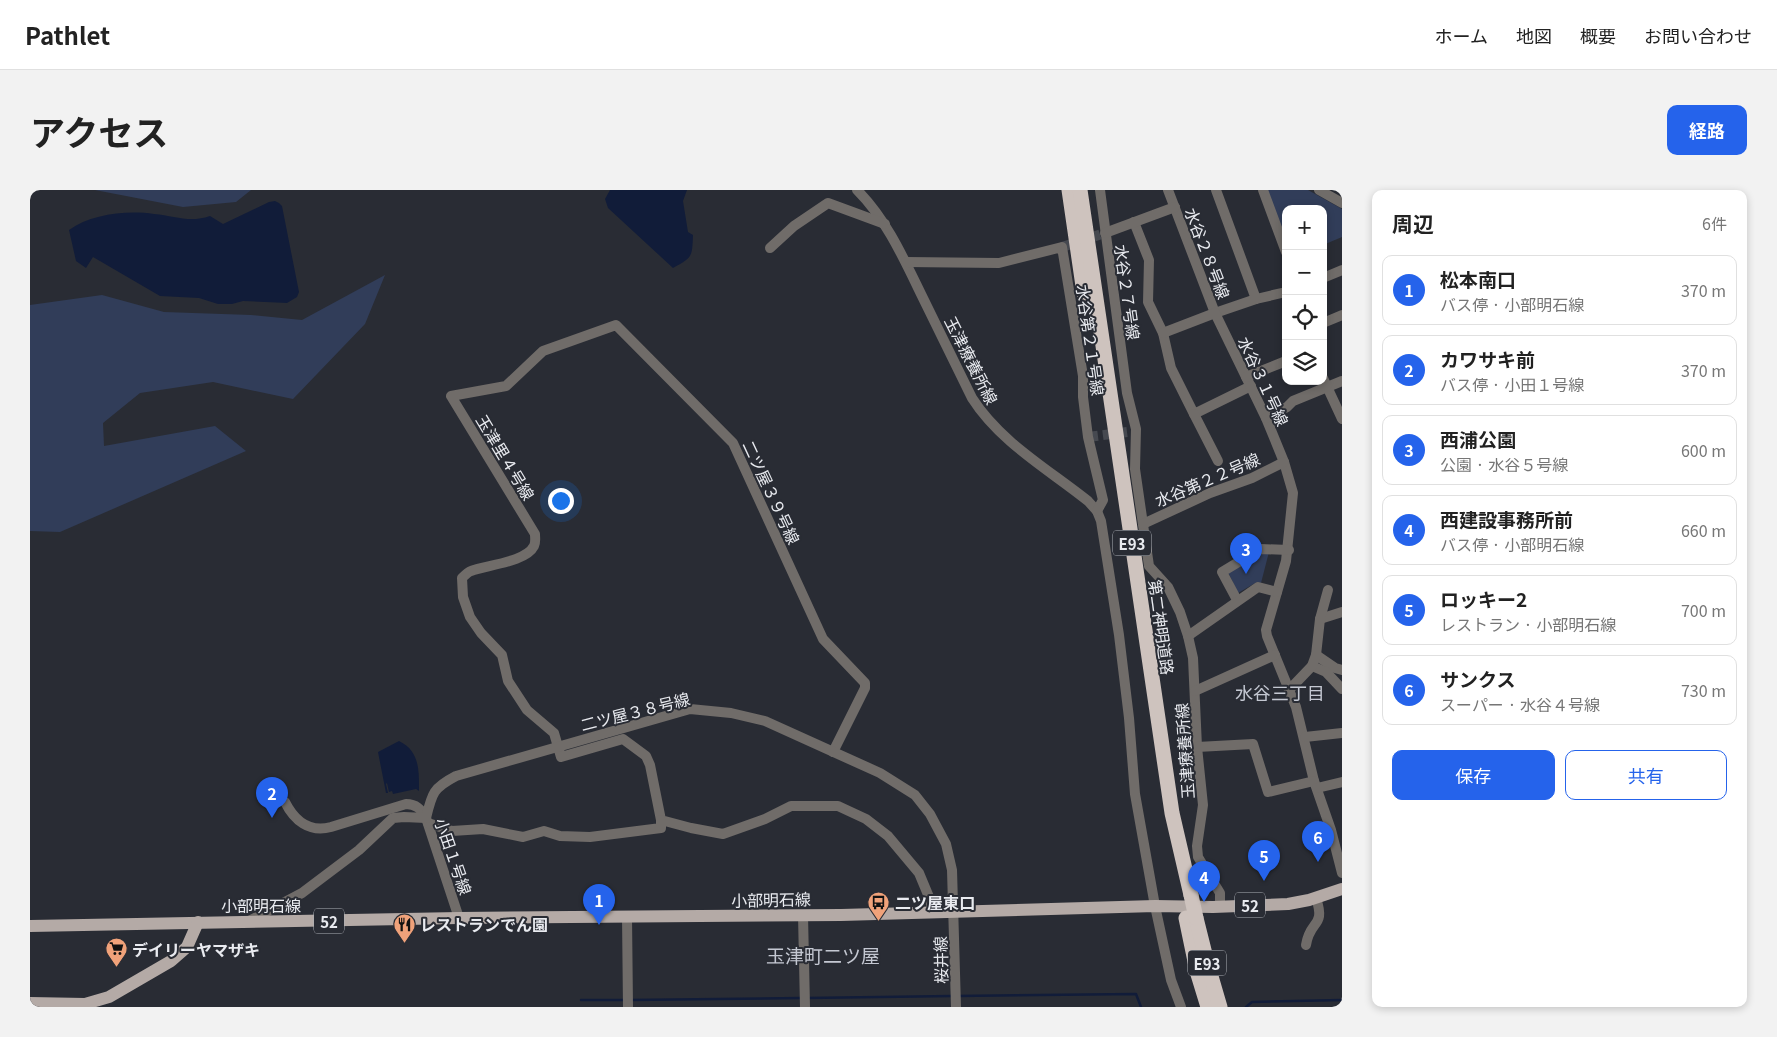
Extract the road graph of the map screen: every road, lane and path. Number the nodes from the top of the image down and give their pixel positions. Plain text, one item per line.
1 (857, 190) edge
2 (1069, 190) edge
3 (1080, 190) edge
4 (1100, 190) edge
5 (1168, 190) edge
6 (1216, 190) edge
7 (1263, 190) edge
8 (1318, 190) edge
9 (1340, 198) edge
10 (1174, 207) junction
11 (1134, 222) junction
12 (885, 224) junction
13 (1105, 233) junction
14 (770, 248) dead end
15 (1285, 250) edge
16 (906, 262) junction
17 (1342, 270) edge
18 (1327, 276) edge
19 (1282, 293) edge
20 (1256, 299) junction
21 (1215, 313) junction
22 (1342, 315) edge
23 (1327, 321) edge
24 (1163, 333) junction
25 (1282, 363) edge
26 (1248, 381) junction
27 (1342, 381) edge
28 (1327, 383) edge
29 (1322, 385) edge
30 (1326, 385) edge
31 (451, 396) joint
32 (1194, 414) junction
33 (1266, 418) junction
34 (1342, 419) edge
35 (1132, 431) joint
36 (1218, 461) dead end
37 (1284, 462) junction
38 (1097, 511) junction
39 (1143, 524) junction
40 (1289, 550) junction
41 (1328, 590) dead end
42 (1277, 592) junction
43 (1237, 600) junction
44 (1342, 612) edge
45 (1320, 618) junction
46 (1188, 636) junction
47 (1275, 655) junction
48 (1316, 655) junction
49 (1312, 666) junction
50 (1342, 670) edge
51 (1290, 689) junction
52 (1342, 689) edge
53 (1195, 691) junction
54 (1342, 733) edge
55 (1305, 737) junction
56 (558, 746) junction
57 (1197, 747) junction
58 (833, 752) junction
59 (1342, 782) edge
60 (1315, 785) junction
61 (285, 802) dead end
62 (661, 820) junction
63 (427, 821) junction
64 (1342, 873) edge
65 (1342, 889) edge
66 (1186, 895) junction
67 (1316, 898) junction
68 (1155, 906) junction
69 (1220, 906) junction
70 (933, 912) junction
71 (954, 913) junction
72 (803, 915) junction
73 (627, 916) junction
74 (459, 918) junction
75 (1191, 918) junction
76 (198, 922) junction
77 (249, 922) junction
78 (30, 926) edge
79 (1306, 945) dead end
80 (956, 1000) edge
81 (805, 1001) edge
82 (628, 1002) edge
83 (30, 1003) edge
84 (1181, 1007) edge
85 (1208, 1007) edge
86 (1220, 1007) edge

1 - 12 street, 玉津療養所線
2 - 66 highway, 第二神明道路 / E93
3 - 66 highway, 第二神明道路 / E93
4 - 13 street
5 - 10 street, 水谷２８号線
6 - 20 street
7 - 15 street
8 - 9 street
10 - 11 street, 水谷２７号線
10 - 21 street, 水谷２８号線
11 - 13 street, 水谷２７号線
11 - 24 street
12 - 14 street
12 - 16 street, 玉津療養所線
13 - 35 street, 水谷２７号線
16 - 38 street, 玉津療養所線
16 - 38 street, 水谷第２１号線
17 - 18 street
19 - 20 street, 水谷２８号線
20 - 21 street, 水谷２８号線
21 - 24 street
21 - 26 street, 水谷３１号線
22 - 23 street
24 - 32 street
25 - 26 street
26 - 32 street
26 - 33 street, 水谷３１号線
27 - 28 street
29 - 33 street
30 - 34 street
31 - 56 street, 玉津里４号線
31 - 58 street, 二ツ屋３９号線
32 - 36 street
33 - 37 street, 水谷３１号線
35 - 39 street, 玉津療養所線
37 - 39 street, 水谷第２２号線
37 - 40 street, 水谷３１号線
38 - 68 street
39 - 46 street, 玉津療養所線
40 - 42 street, 水谷３１号線
40 - 43 street
41 - 45 street
42 - 43 street
42 - 47 street, 水谷３１号線
43 - 46 street
44 - 45 street
45 - 48 street
46 - 53 street, 玉津療養所線
47 - 51 street, 水谷３１号線
47 - 53 street
48 - 49 street
48 - 50 street
49 - 51 street
49 - 52 street
51 - 55 street, 水谷３１号線
53 - 57 street, 玉津療養所線
54 - 55 street
55 - 60 street, 水谷３１号線
56 - 58 street, 二ツ屋３８号線
56 - 62 street
56 - 63 street, 二ツ屋３８号線
57 - 60 street
57 - 69 street, 玉津療養所線
58 - 71 street, 二ツ屋３８号線
59 - 60 street
60 - 64 street, 水谷３１号線
61 - 63 street, 小田１号線
62 - 63 street
62 - 70 street
63 - 74 street, 小田１号線
63 - 77 street
65 - 67 main road, 小部明石線 / 52
66 - 75 highway, 第二神明道路 / E93
67 - 69 main road, 小部明石線 / 52
67 - 79 street
68 - 69 main road, 小部明石線 / 52
68 - 71 main road, 小部明石線 / 52
68 - 84 street
70 - 71 main road, 小部明石線 / 52
70 - 72 main road, 小部明石線 / 52
71 - 80 street, 桜井線
72 - 73 main road, 小部明石線 / 52
72 - 81 street
73 - 74 main road, 小部明石線 / 52
73 - 82 street
74 - 77 main road, 小部明石線 / 52
75 - 85 highway, 第二神明道路 / E93
75 - 86 highway, 第二神明道路 / E93
76 - 77 main road, 小部明石線 / 52
76 - 78 main road, 小部明石線 / 52
76 - 83 main road, 小部明石線

